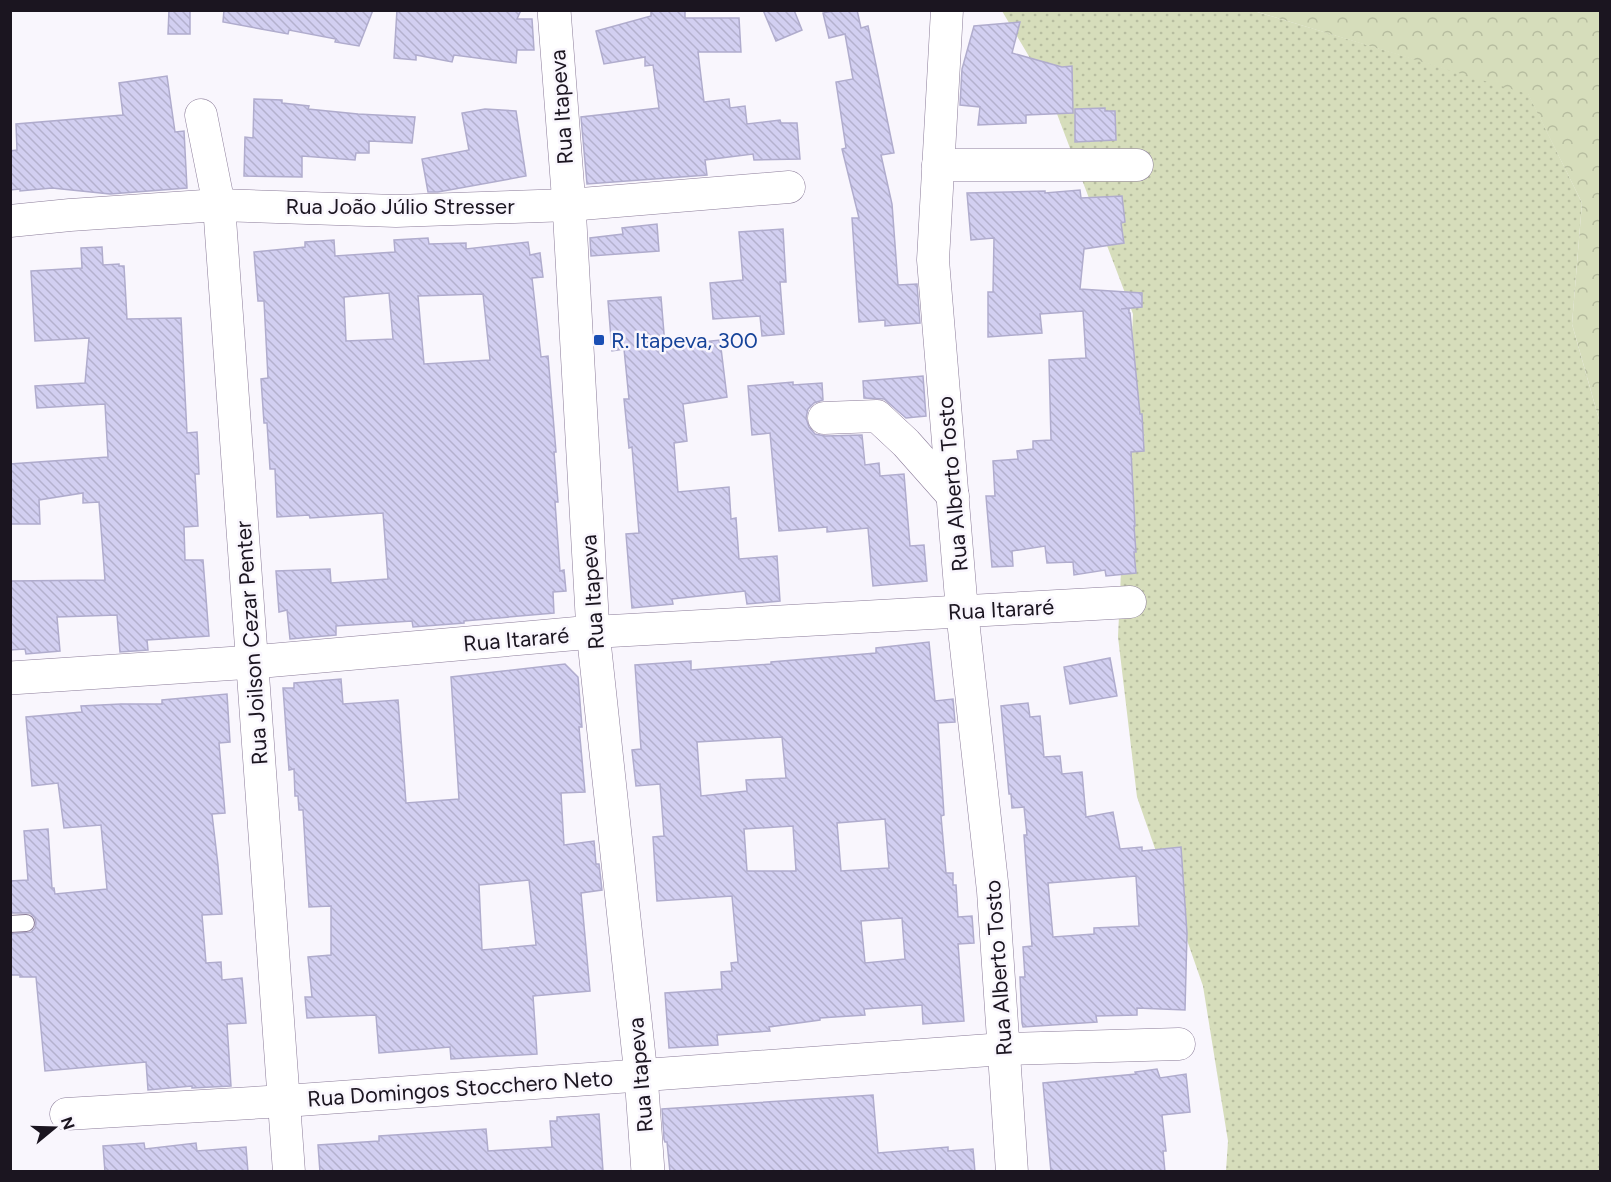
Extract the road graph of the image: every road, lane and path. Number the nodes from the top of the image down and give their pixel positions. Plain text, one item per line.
1 (554, 10) edge
2 (947, 10) edge
3 (201, 116) dead end
4 (938, 165) junction
5 (1137, 165) dead end
6 (789, 187) dead end
7 (219, 205) junction
8 (569, 205) junction
9 (10, 221) edge
10 (824, 418) dead end
11 (953, 496) junction
12 (1130, 602) dead end
13 (962, 611) junction
14 (593, 632) junction
15 (253, 662) junction
16 (10, 678) edge
17 (1179, 1044) dead end
18 (1004, 1049) junction
19 (641, 1075) junction
20 (285, 1101) junction
21 (66, 1114) dead end
22 (289, 1172) edge
23 (648, 1172) edge
24 (1012, 1172) edge

1 - 8 street, Rua Itapeva
2 - 4 street, Rua Alberto Tosto
3 - 7 street, Rua Joilson Cezar Penter
4 - 5 street
4 - 11 street, Rua Alberto Tosto
6 - 8 street, Rua João Júlio Stresser
7 - 8 street, Rua João Júlio Stresser
7 - 9 street, Rua João Júlio Stresser
7 - 15 street, Rua Joilson Cezar Penter
8 - 14 street, Rua Itapeva
10 - 11 street
11 - 13 street, Rua Alberto Tosto
12 - 13 street, Rua Itararé
13 - 14 street, Rua Itararé
13 - 18 street, Rua Alberto Tosto
14 - 15 street, Rua Itararé
14 - 19 street, Rua Itapeva
15 - 16 street, Rua Itararé
15 - 20 street, Rua Joilson Cezar Penter
17 - 18 street, Rua Domingos Stocchero Neto
18 - 19 street, Rua Domingos Stocchero Neto
18 - 24 street, Rua Alberto Tosto
19 - 20 street, Rua Domingos Stocchero Neto
19 - 23 street, Rua Itapeva
20 - 21 street, Rua Domingos Stocchero Neto
20 - 22 street, Rua Joilson Cezar Penter

